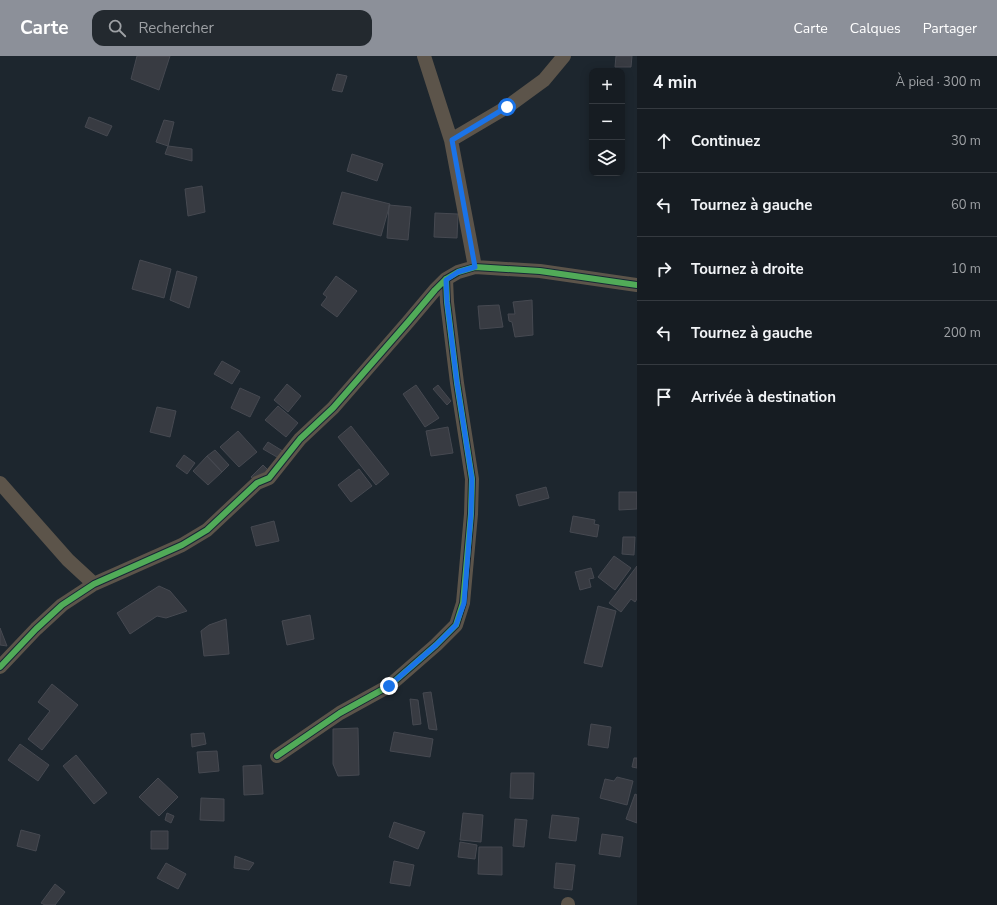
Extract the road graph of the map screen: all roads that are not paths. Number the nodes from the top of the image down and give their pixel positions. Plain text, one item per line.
1 (424, 56) edge
2 (564, 56) edge
3 (452, 140) junction
4 (475, 267) junction
5 (446, 280) junction
6 (637, 285) edge
7 (0, 483) edge
8 (94, 584) junction
9 (0, 667) edge
10 (277, 756) dead end

1 - 3 street
2 - 3 street
3 - 4 street
4 - 5 street
4 - 6 street
5 - 8 street
5 - 10 street
7 - 8 street
8 - 9 street

